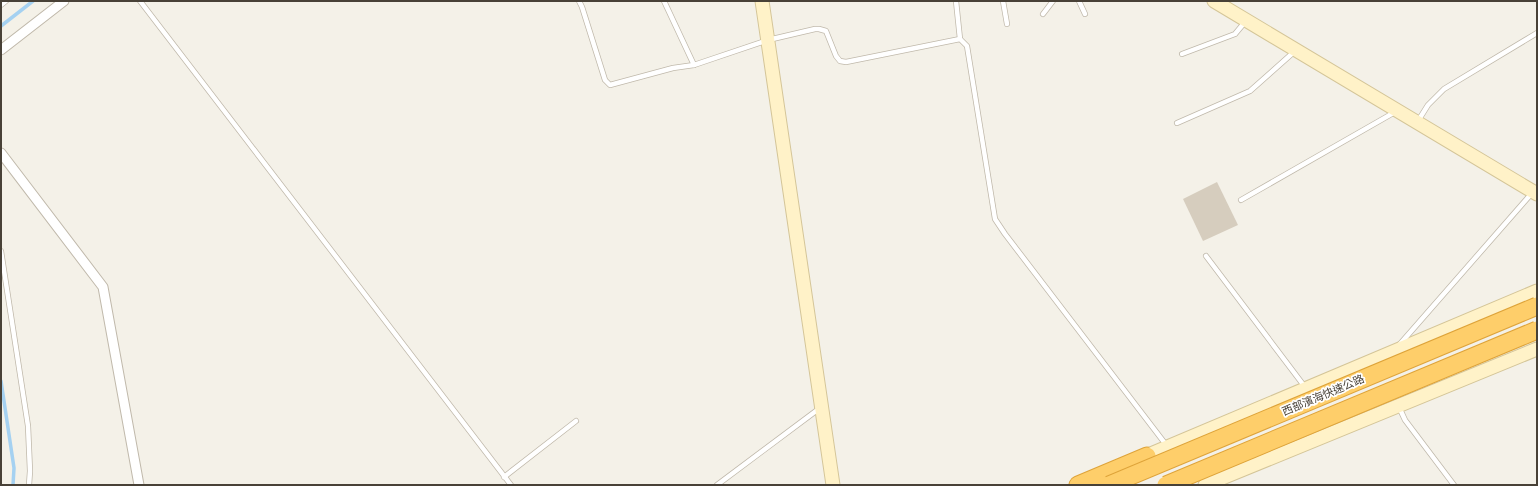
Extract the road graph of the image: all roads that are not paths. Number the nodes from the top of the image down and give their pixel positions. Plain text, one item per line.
1 (6, 1) edge
2 (64, 1) edge
3 (140, 1) edge
4 (579, 1) edge
5 (664, 1) edge
6 (762, 1) edge
7 (956, 1) edge
8 (1003, 1) edge
9 (1053, 1) edge
10 (1079, 1) edge
11 (1214, 1) edge
12 (1, 5) edge
13 (1044, 14) dead end
14 (1085, 14) dead end
15 (1246, 20) junction
16 (1007, 24) dead end
17 (1537, 34) edge
18 (960, 39) junction
19 (768, 40) junction
20 (1, 50) edge
21 (1296, 50) junction
22 (1182, 54) dead end
23 (694, 65) junction
24 (1398, 110) junction
25 (1418, 121) junction
26 (1177, 123) dead end
27 (1, 153) edge
28 (1535, 193) edge
29 (1241, 200) dead end
30 (1, 251) edge
31 (1206, 256) dead end
32 (1537, 291) edge
33 (1537, 300) edge
34 (1537, 306) edge
35 (1537, 330) edge
36 (1537, 350) edge
37 (1393, 352) junction
38 (1306, 389) junction
39 (1399, 406) junction
40 (821, 407) junction
41 (576, 421) dead end
42 (1168, 447) junction
43 (1147, 456) junction
44 (504, 476) junction
45 (29, 485) edge
46 (140, 485) edge
47 (511, 485) edge
48 (717, 485) edge
49 (833, 485) edge
50 (1073, 485) edge
51 (1078, 485) edge
52 (1093, 485) edge
53 (1109, 485) edge
54 (1166, 485) edge
55 (1175, 485) edge
56 (1205, 485) edge
57 (1454, 485) edge

1 - 12 lane
2 - 20 street
3 - 44 lane
4 - 23 lane
5 - 23 lane
6 - 19 main road
7 - 18 lane
8 - 16 lane
9 - 13 lane
10 - 14 lane
11 - 15 main road
15 - 21 main road
15 - 22 lane
17 - 25 lane
18 - 19 lane
18 - 42 lane
19 - 23 lane
19 - 40 main road
21 - 24 main road
21 - 26 lane
24 - 25 main road
24 - 29 lane
25 - 28 main road
27 - 46 street
28 - 37 lane
30 - 45 lane
31 - 38 lane
32 - 37 main road
33 - 52 main road
34 - 53 highway, 西部濱海快速公路, bridge
35 - 54 highway, 西部濱海快速公路, bridge
35 - 55 main road
36 - 39 main road
37 - 38 main road
38 - 42 main road
39 - 56 main road
39 - 57 lane
40 - 48 lane
40 - 49 main road
41 - 44 lane
42 - 43 main road
43 - 50 main road
43 - 51 highway
44 - 47 lane

